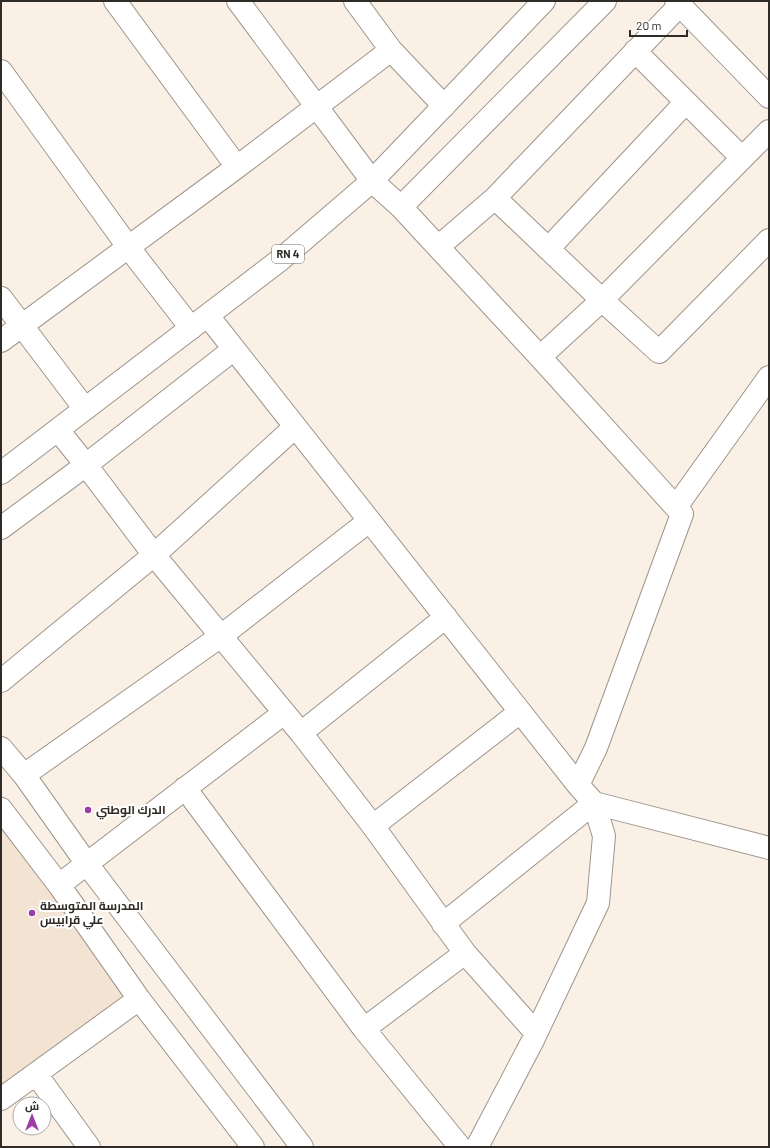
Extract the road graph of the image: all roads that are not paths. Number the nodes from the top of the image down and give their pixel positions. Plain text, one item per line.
1 (115, 1) edge
2 (238, 1) edge
3 (355, 1) edge
4 (544, 1) edge
5 (605, 1) edge
6 (678, 3) edge
7 (391, 50) junction
8 (635, 51) junction
9 (1, 71) edge
10 (769, 97) edge
11 (686, 102) junction
12 (317, 106) junction
13 (444, 106) junction
14 (769, 131) edge
15 (742, 158) junction
16 (237, 167) junction
17 (372, 181) junction
18 (495, 198) junction
19 (400, 207) junction
20 (769, 240) edge
21 (438, 247) junction
22 (129, 248) junction
23 (548, 249) junction
24 (1, 298) edge
25 (602, 300) junction
26 (199, 322) junction
27 (21, 325) junction
28 (1, 341) edge
29 (234, 349) junction
30 (540, 357) junction
31 (769, 378) edge
32 (85, 409) junction
33 (295, 426) junction
34 (58, 430) junction
35 (86, 465) junction
36 (2, 469) edge
37 (676, 507) junction
38 (369, 520) junction
39 (1, 528) edge
40 (154, 555) junction
41 (446, 617) junction
42 (221, 636) junction
43 (1, 681) edge
44 (520, 712) junction
45 (284, 713) junction
46 (301, 733) junction
47 (1, 748) edge
48 (24, 775) junction
49 (578, 785) junction
50 (185, 788) junction
51 (594, 803) junction
52 (1, 809) edge
53 (373, 826) junction
54 (769, 848) edge
55 (87, 864) junction
56 (59, 885) junction
57 (443, 924) junction
58 (465, 953) junction
59 (139, 999) junction
60 (364, 1029) junction
61 (536, 1033) junction
62 (36, 1074) junction
63 (1, 1100) edge
64 (89, 1147) edge
65 (253, 1147) edge
66 (302, 1147) edge
67 (460, 1147) edge
68 (477, 1147) edge

1 - 16 street
2 - 12 street
3 - 7 street
4 - 13 street, RN 4
5 - 19 street
6 - 8 street
6 - 10 street
7 - 12 street
7 - 13 street
8 - 11 street
8 - 18 street
9 - 22 street
11 - 15 street
11 - 23 street
12 - 16 street
12 - 17 street
13 - 17 street, RN 4
14 - 15 street
15 - 25 street
16 - 22 street
17 - 19 street
17 - 26 street, RN 4
18 - 21 street
18 - 23 street
19 - 21 street
20 - 25 street
21 - 30 street
22 - 26 street
22 - 27 street
23 - 25 street
24 - 27 street
25 - 30 street
26 - 29 street
26 - 32 street, RN 4
27 - 28 street
27 - 32 street
29 - 33 street
29 - 35 street
30 - 37 street
31 - 37 street
32 - 34 street, RN 4
33 - 38 street
33 - 40 street
34 - 35 street
34 - 36 street, RN 4
35 - 39 street
35 - 40 street
37 - 49 street
38 - 41 street
38 - 42 street
40 - 42 street
40 - 43 street
41 - 44 street
41 - 46 street
42 - 45 street
42 - 48 street
44 - 49 street
44 - 53 street
45 - 46 street
45 - 50 street
46 - 53 street
47 - 48 street
48 - 55 street
49 - 51 street
50 - 55 street
50 - 60 street
51 - 54 street
51 - 57 street
51 - 61 street
52 - 56 street
53 - 57 street
55 - 56 street
55 - 66 street
56 - 59 street
57 - 58 street
58 - 60 street
58 - 61 street
59 - 62 street
59 - 65 street
60 - 67 street
61 - 68 street
62 - 63 street
62 - 64 street

